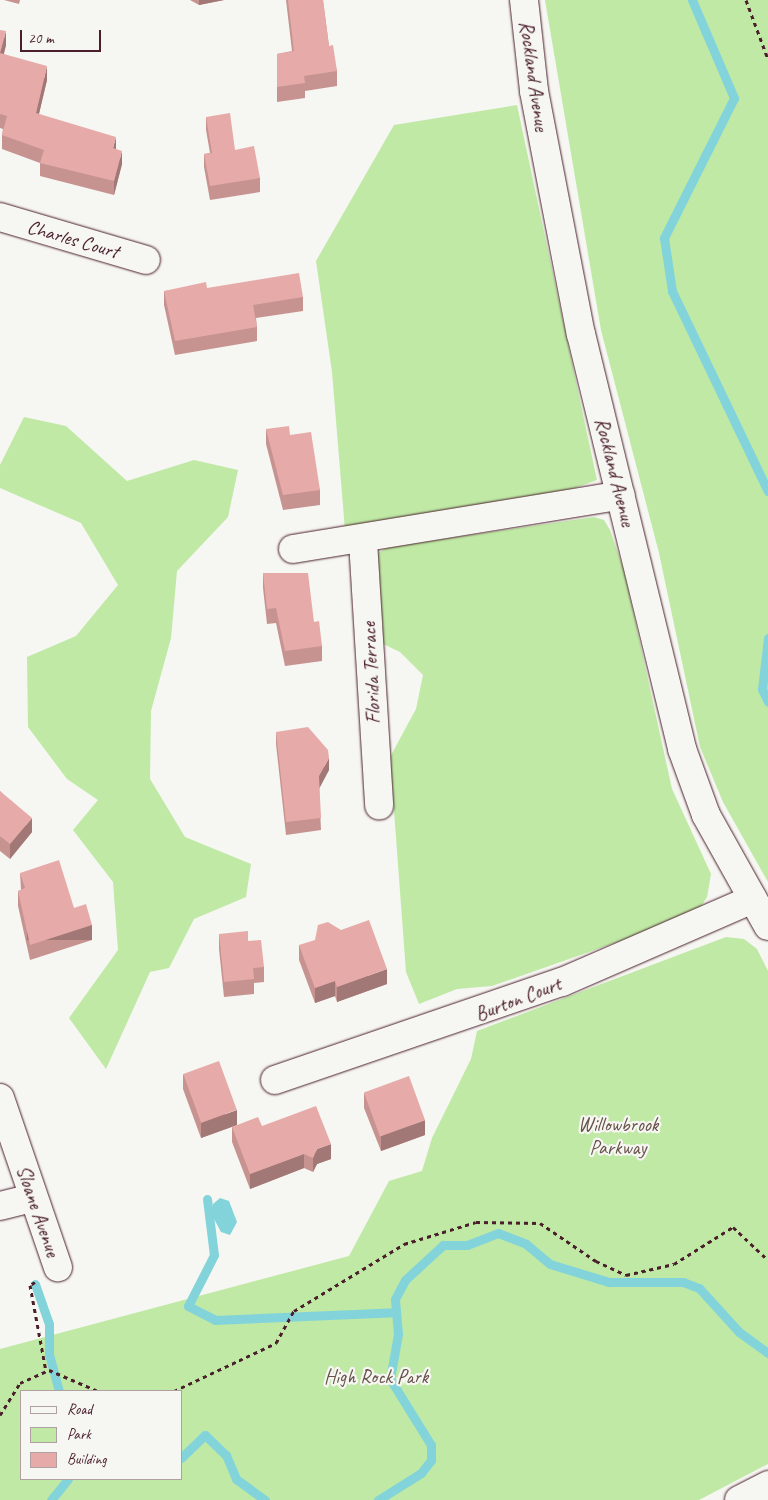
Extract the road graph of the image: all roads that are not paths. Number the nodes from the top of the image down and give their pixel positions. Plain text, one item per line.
1 (524, 0) edge
2 (0, 218) edge
3 (146, 260) dead end
4 (621, 495) junction
5 (363, 541) junction
6 (293, 549) dead end
7 (379, 806) dead end
8 (753, 899) junction
9 (768, 926) edge
10 (275, 1080) dead end
11 (0, 1098) edge
12 (32, 1198) junction
13 (0, 1206) edge
14 (58, 1267) road end
15 (768, 1485) edge
16 (739, 1500) edge

1 - 4 street, Rockland Avenue
2 - 3 street, Charles Court
4 - 5 street
4 - 8 street, Rockland Avenue
5 - 6 street
5 - 7 street, Florida Terrace
8 - 9 street, Rockland Avenue
8 - 10 street, Burton Court
11 - 12 street, Sloane Avenue
12 - 13 street
12 - 14 street, Sloane Avenue
15 - 16 street

